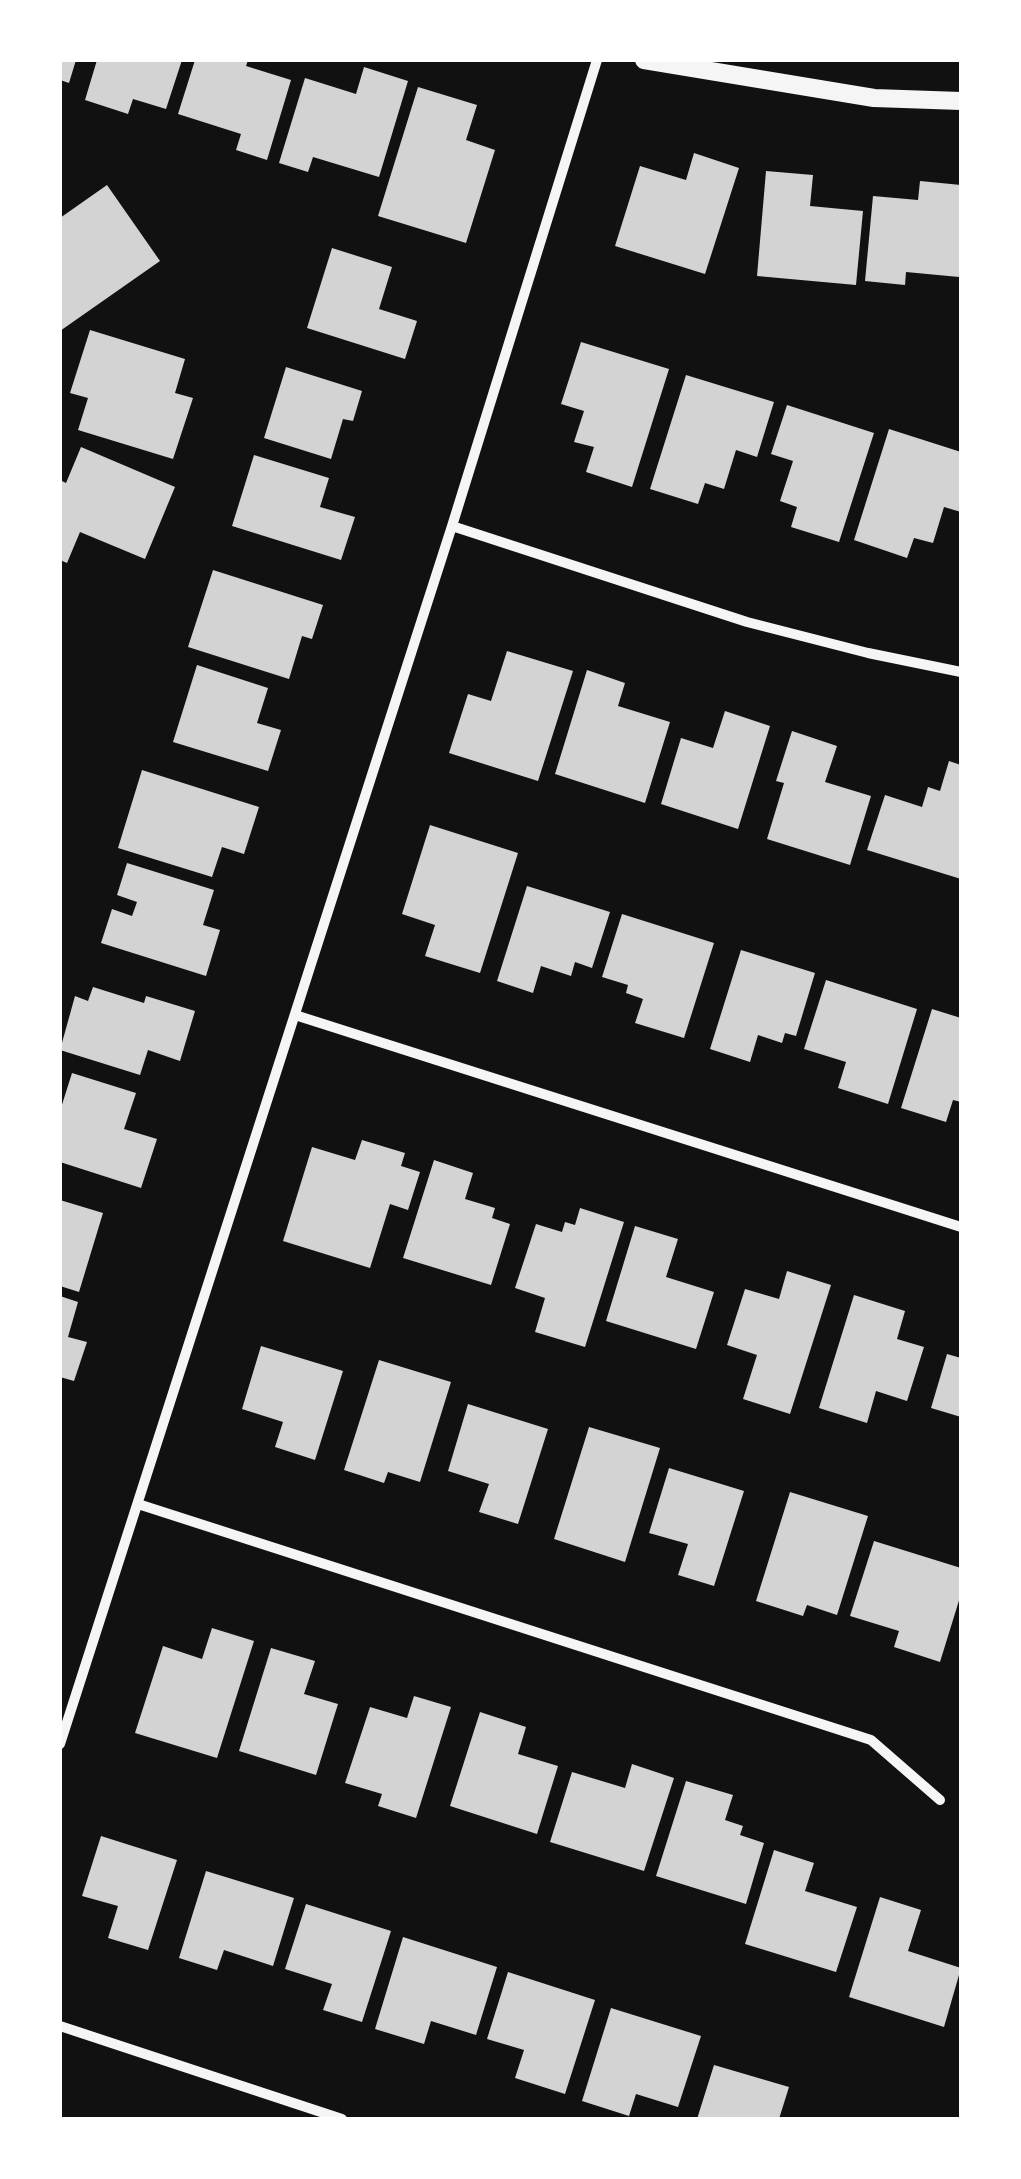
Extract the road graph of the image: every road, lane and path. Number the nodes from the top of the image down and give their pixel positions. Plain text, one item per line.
1 (597, 60) edge
2 (644, 60) edge
3 (961, 101) edge
4 (452, 526) junction
5 (961, 672) edge
6 (295, 1015) junction
7 (961, 1227) edge
8 (138, 1504) junction
9 (60, 1744) edge
10 (940, 1800) dead end
11 (60, 2026) edge
12 (342, 2119) edge

1 - 4 street
2 - 3 street
4 - 5 street
4 - 6 street
6 - 7 street
6 - 8 street
8 - 9 street
8 - 10 street
11 - 12 street

